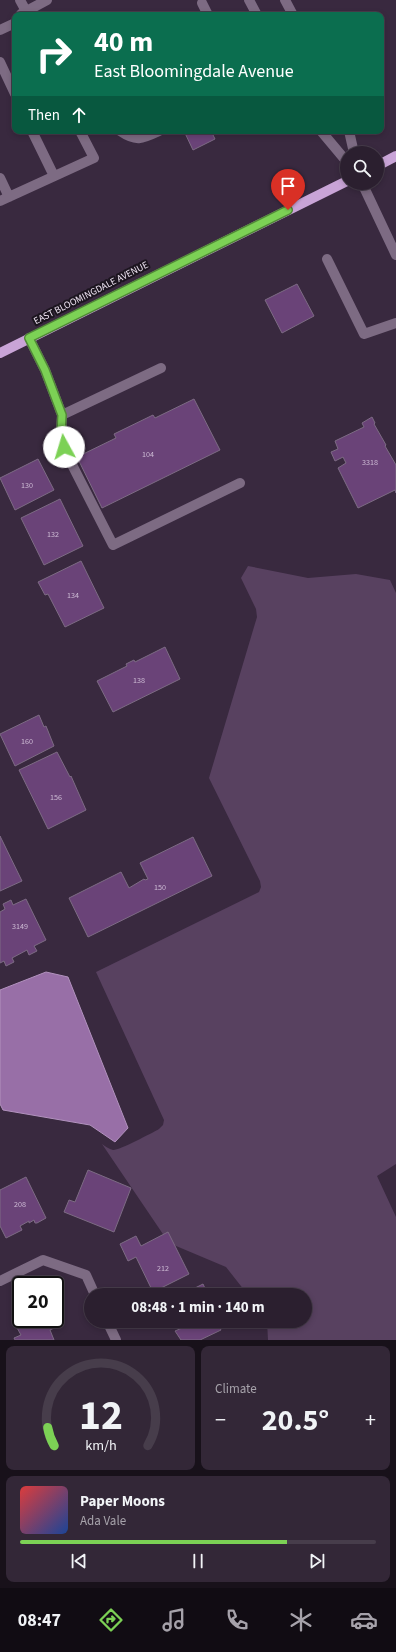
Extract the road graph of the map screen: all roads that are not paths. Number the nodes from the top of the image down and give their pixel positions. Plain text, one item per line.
1 (20, 0) edge
2 (47, 0) edge
3 (249, 0) edge
4 (285, 0) edge
5 (205, 2) edge
6 (24, 12) edge
7 (26, 12) edge
8 (207, 12) edge
9 (255, 12) edge
10 (291, 12) edge
11 (12, 24) edge
12 (0, 30) edge
13 (0, 62) edge
14 (12, 88) edge
15 (33, 134) edge
16 (82, 134) edge
17 (124, 134) edge
18 (152, 134) edge
19 (324, 134) edge
20 (350, 134) edge
21 (352, 146) edge
22 (340, 154) edge
23 (396, 156) edge
24 (384, 162) edge
25 (54, 176) junction
26 (0, 178) edge
27 (340, 183) edge
28 (365, 190) edge
29 (5, 199) edge
30 (396, 255) edge
31 (327, 259) dead end
32 (396, 323) edge
33 (29, 338) junction
34 (0, 353) edge
35 (161, 368) dead end
36 (62, 415) junction
37 (240, 483) dead end
38 (0, 1281) edge
39 (92, 1288) edge
40 (110, 1328) edge
41 (116, 1340) edge

1 - 6 street
2 - 7 street
3 - 9 street
4 - 10 street
5 - 8 street
11 - 12 street
13 - 14 street
15 - 25 street
16 - 25 street
17 - 18 street
19 - 22 street
20 - 21 street
23 - 24 main road
25 - 29 street
26 - 29 street
27 - 33 main road, EAST BLOOMINGDALE AVENUE
28 - 30 street
31 - 32 street
33 - 34 main road, EAST BLOOMINGDALE AVENUE
33 - 36 street
35 - 36 street
36 - 37 street
38 - 39 street
40 - 41 street

